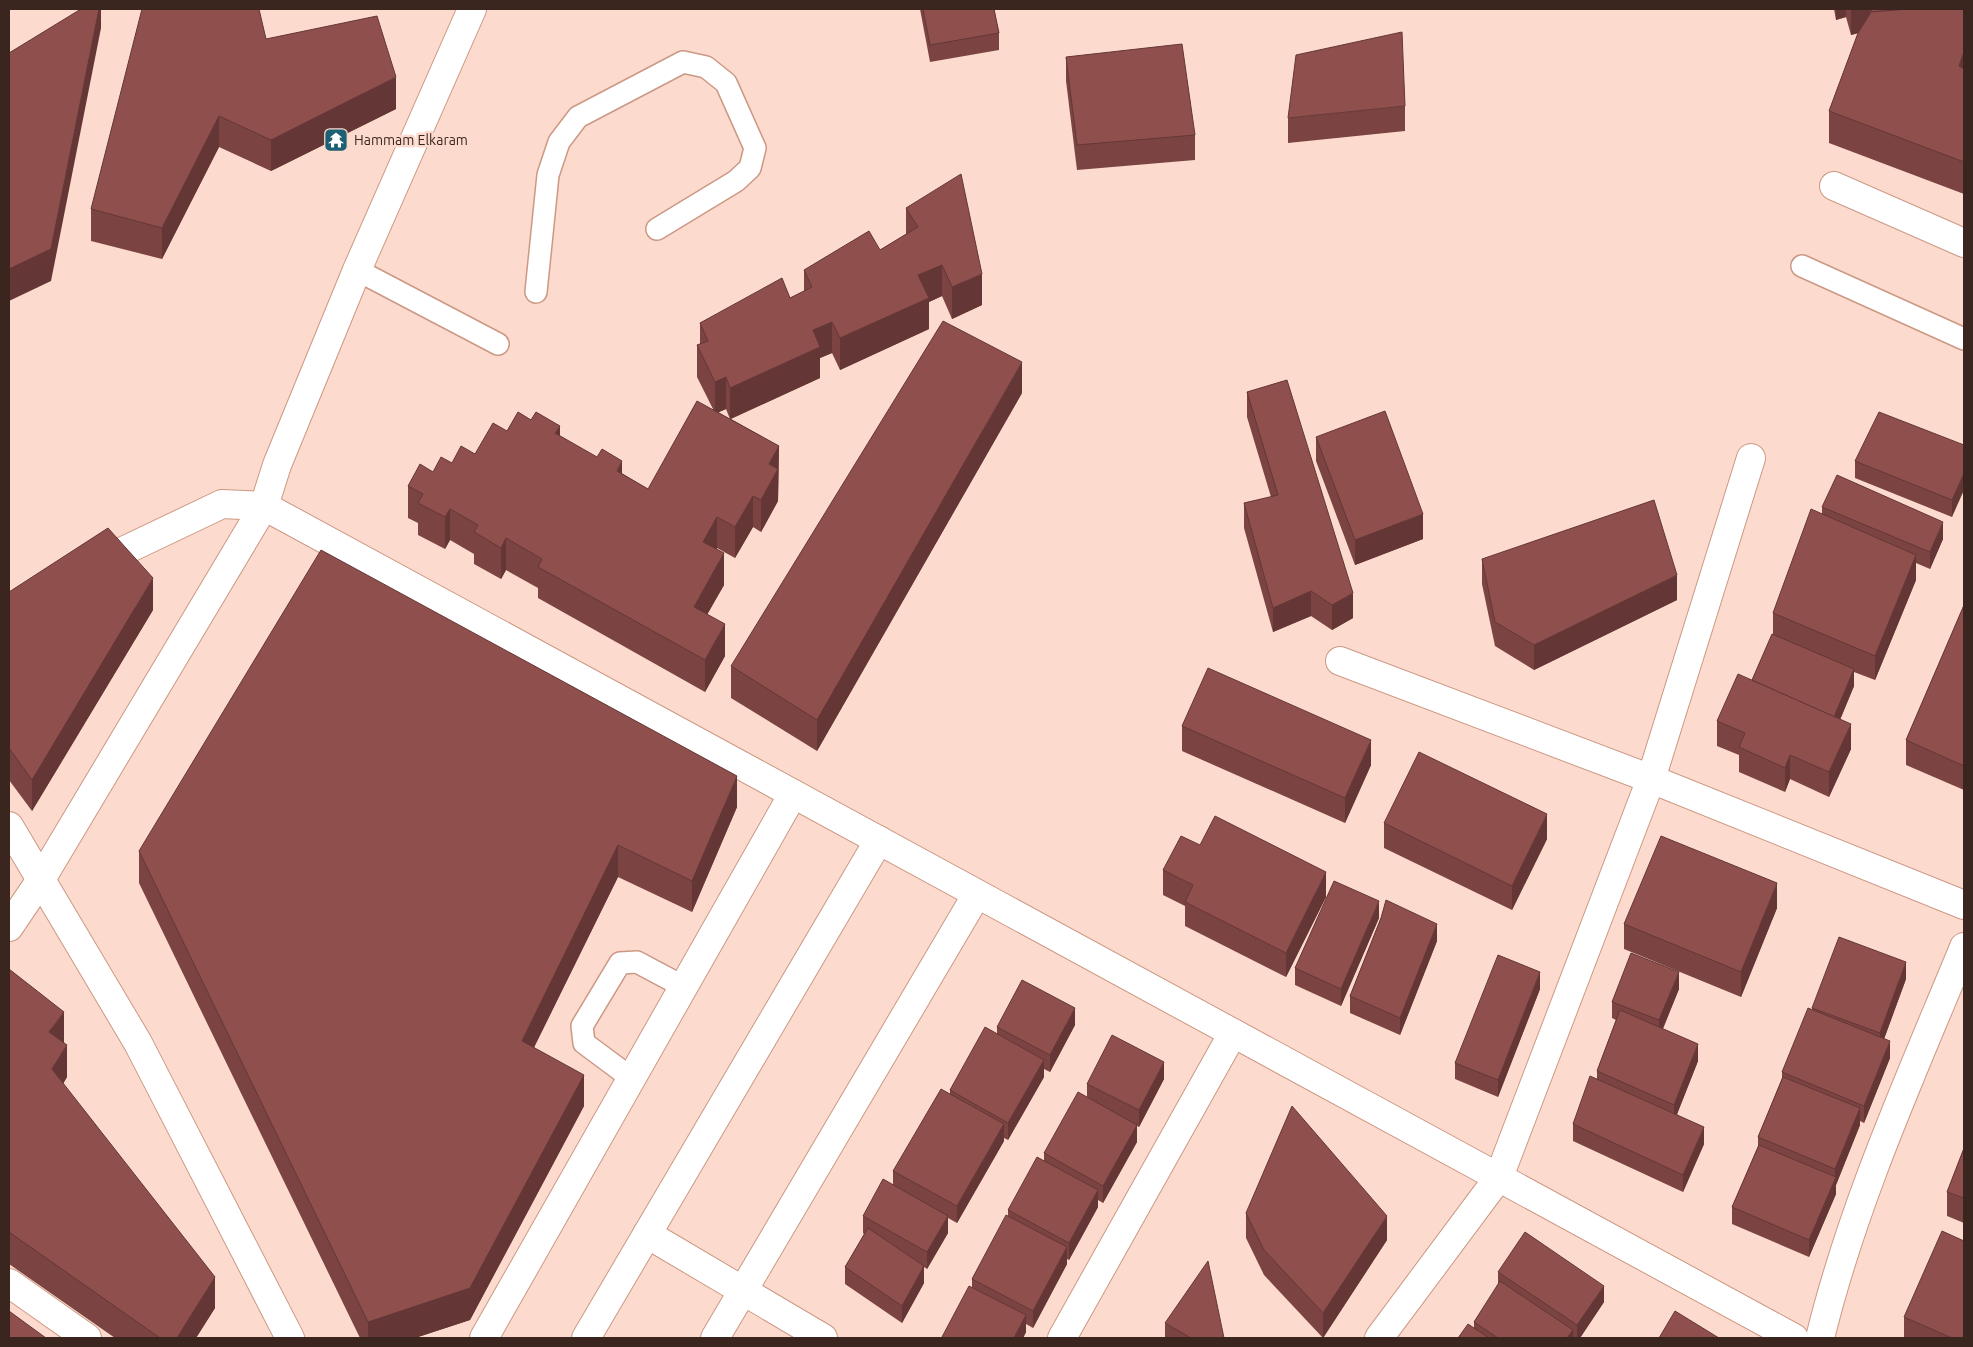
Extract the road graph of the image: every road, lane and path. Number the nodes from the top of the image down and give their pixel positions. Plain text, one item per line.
1 (472, 9) edge
2 (1834, 186) dead end
3 (657, 230) dead end
4 (1964, 243) edge
5 (1802, 266) dead end
6 (358, 270) junction
7 (536, 292) dead end
8 (1964, 339) edge
9 (498, 344) dead end
10 (1751, 458) dead end
11 (264, 506) junction
12 (71, 576) edge
13 (1340, 661) dead end
14 (1651, 779) junction
15 (794, 794) junction
16 (9, 826) edge
17 (879, 840) junction
18 (40, 881) junction
19 (977, 894) junction
20 (1964, 905) edge
21 (9, 927) edge
22 (1964, 947) edge
23 (684, 987) junction
24 (1233, 1033) junction
25 (631, 1078) junction
26 (1499, 1177) junction
27 (647, 1234) junction
28 (9, 1283) edge
29 (743, 1291) junction
30 (87, 1338) edge
31 (290, 1338) edge
32 (484, 1338) edge
33 (586, 1338) edge
34 (715, 1338) edge
35 (823, 1338) edge
36 (1062, 1338) edge
37 (1379, 1338) edge
38 (1794, 1338) edge
39 (1820, 1338) edge

1 - 6 street
2 - 4 street
3 - 7 lane
5 - 8 lane
6 - 9 lane
6 - 11 street
10 - 14 street
11 - 12 street
11 - 15 street
11 - 18 street
13 - 14 street
14 - 20 street
14 - 26 street
15 - 17 street
15 - 23 street
16 - 18 street
17 - 19 street
17 - 27 street
18 - 21 street
18 - 31 street
19 - 24 street
19 - 29 street
22 - 39 street
23 - 25 street
23 - 25 lane
24 - 26 street
24 - 36 street
25 - 32 street
26 - 37 street
26 - 38 street
27 - 29 street
27 - 33 street
28 - 30 street
29 - 34 street
29 - 35 street

